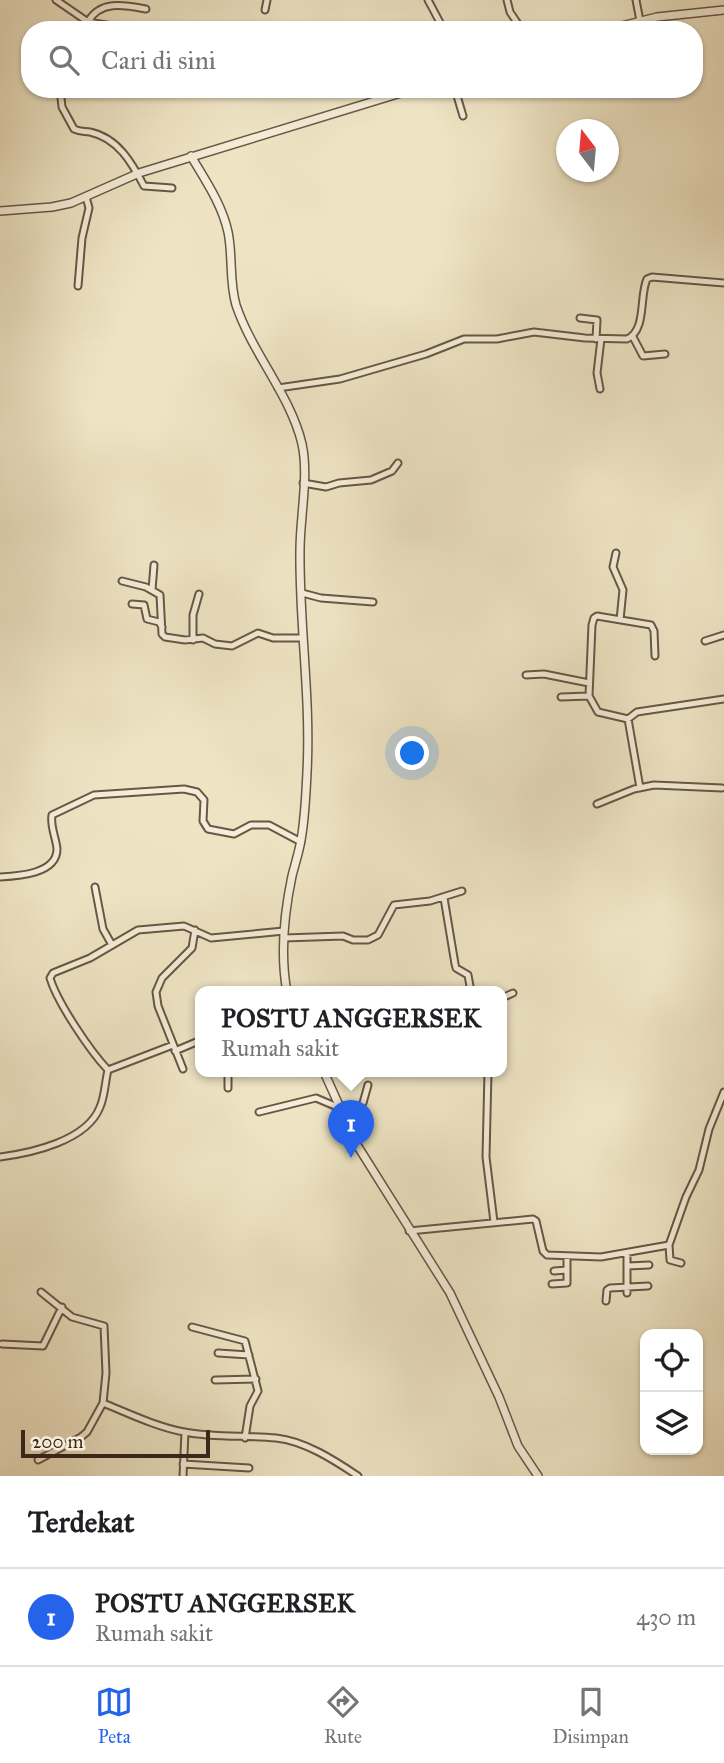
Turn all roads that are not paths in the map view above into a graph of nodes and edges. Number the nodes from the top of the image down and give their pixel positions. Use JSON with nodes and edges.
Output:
{"nodes":[{"id":1,"x":56,"y":0,"type":"edge"},
{"id":2,"x":267,"y":0,"type":"edge"},
{"id":3,"x":428,"y":0,"type":"edge"},
{"id":4,"x":507,"y":0,"type":"edge"},
{"id":5,"x":636,"y":0,"type":"edge"},
{"id":6,"x":146,"y":9,"type":"dead end"},
{"id":7,"x":265,"y":10,"type":"dead end"},
{"id":8,"x":724,"y":10,"type":"edge"},
{"id":9,"x":87,"y":21,"type":"edge"},
{"id":10,"x":89,"y":21,"type":"edge"},
{"id":11,"x":439,"y":21,"type":"edge"},
{"id":12,"x":516,"y":21,"type":"edge"},
{"id":13,"x":640,"y":21,"type":"joint"},
{"id":14,"x":61,"y":98,"type":"edge"},
{"id":15,"x":385,"y":98,"type":"edge"},
{"id":16,"x":458,"y":98,"type":"edge"},
{"id":17,"x":463,"y":116,"type":"dead end"},
{"id":18,"x":191,"y":156,"type":"junction"},
{"id":19,"x":139,"y":173,"type":"junction"},
{"id":20,"x":172,"y":188,"type":"dead end"},
{"id":21,"x":86,"y":197,"type":"junction"},
{"id":22,"x":0,"y":211,"type":"edge"},
{"id":23,"x":724,"y":283,"type":"edge"},
{"id":24,"x":78,"y":286,"type":"dead end"},
{"id":25,"x":580,"y":318,"type":"dead end"},
{"id":26,"x":633,"y":337,"type":"junction"},
{"id":27,"x":598,"y":339,"type":"junction"},
{"id":28,"x":665,"y":354,"type":"dead end"},
{"id":29,"x":278,"y":388,"type":"junction"},
{"id":30,"x":600,"y":389,"type":"dead end"},
{"id":31,"x":398,"y":463,"type":"dead end"},
{"id":32,"x":303,"y":483,"type":"junction"},
{"id":33,"x":616,"y":553,"type":"dead end"},
{"id":34,"x":154,"y":565,"type":"dead end"},
{"id":35,"x":122,"y":581,"type":"dead end"},
{"id":36,"x":152,"y":590,"type":"junction"},
{"id":37,"x":302,"y":593,"type":"junction"},
{"id":38,"x":199,"y":594,"type":"dead end"},
{"id":39,"x":373,"y":602,"type":"dead end"},
{"id":40,"x":132,"y":604,"type":"dead end"},
{"id":41,"x":620,"y":620,"type":"junction"},
{"id":42,"x":162,"y":627,"type":"junction"},
{"id":43,"x":724,"y":635,"type":"edge"},
{"id":44,"x":303,"y":638,"type":"junction"},
{"id":45,"x":193,"y":640,"type":"junction"},
{"id":46,"x":705,"y":641,"type":"dead end"},
{"id":47,"x":655,"y":656,"type":"dead end"},
{"id":48,"x":526,"y":675,"type":"dead end"},
{"id":49,"x":589,"y":683,"type":"junction"},
{"id":50,"x":589,"y":696,"type":"junction"},
{"id":51,"x":561,"y":697,"type":"dead end"},
{"id":52,"x":724,"y":699,"type":"edge"},
{"id":53,"x":628,"y":719,"type":"junction"},
{"id":54,"x":640,"y":788,"type":"junction"},
{"id":55,"x":722,"y":788,"type":"dead end"},
{"id":56,"x":597,"y":804,"type":"dead end"},
{"id":57,"x":301,"y":842,"type":"junction"},
{"id":58,"x":0,"y":877,"type":"edge"},
{"id":59,"x":95,"y":887,"type":"dead end"},
{"id":60,"x":462,"y":891,"type":"dead end"},
{"id":61,"x":444,"y":898,"type":"junction"},
{"id":62,"x":195,"y":930,"type":"junction"},
{"id":63,"x":284,"y":934,"type":"junction"},
{"id":64,"x":112,"y":945,"type":"junction"},
{"id":65,"x":286,"y":986,"type":"edge"},
{"id":66,"x":470,"y":986,"type":"edge"},
{"id":67,"x":513,"y":993,"type":"dead end"},
{"id":68,"x":507,"y":996,"type":"edge"},
{"id":69,"x":195,"y":1042,"type":"edge"},
{"id":70,"x":174,"y":1048,"type":"junction"},
{"id":71,"x":183,"y":1069,"type":"dead end"},
{"id":72,"x":108,"y":1070,"type":"junction"},
{"id":73,"x":228,"y":1077,"type":"edge"},
{"id":74,"x":326,"y":1077,"type":"edge"},
{"id":75,"x":488,"y":1077,"type":"edge"},
{"id":76,"x":368,"y":1085,"type":"dead end"},
{"id":77,"x":228,"y":1088,"type":"dead end"},
{"id":78,"x":724,"y":1092,"type":"edge"},
{"id":79,"x":340,"y":1106,"type":"junction"},
{"id":80,"x":259,"y":1112,"type":"dead end"},
{"id":81,"x":0,"y":1157,"type":"edge"},
{"id":82,"x":494,"y":1223,"type":"junction"},
{"id":83,"x":409,"y":1231,"type":"junction"},
{"id":84,"x":669,"y":1245,"type":"junction"},
{"id":85,"x":627,"y":1253,"type":"junction"},
{"id":86,"x":567,"y":1256,"type":"junction"},
{"id":87,"x":681,"y":1263,"type":"dead end"},
{"id":88,"x":649,"y":1265,"type":"dead end"},
{"id":89,"x":628,"y":1266,"type":"junction"},
{"id":90,"x":567,"y":1270,"type":"junction"},
{"id":91,"x":554,"y":1271,"type":"dead end"},
{"id":92,"x":552,"y":1284,"type":"dead end"},
{"id":93,"x":648,"y":1286,"type":"dead end"},
{"id":94,"x":627,"y":1290,"type":"junction"},
{"id":95,"x":41,"y":1292,"type":"dead end"},
{"id":96,"x":606,"y":1301,"type":"dead end"},
{"id":97,"x":62,"y":1307,"type":"junction"},
{"id":98,"x":192,"y":1327,"type":"dead end"},
{"id":99,"x":2,"y":1344,"type":"dead end"},
{"id":100,"x":218,"y":1353,"type":"dead end"},
{"id":101,"x":249,"y":1355,"type":"junction"},
{"id":102,"x":256,"y":1379,"type":"junction"},
{"id":103,"x":215,"y":1380,"type":"dead end"},
{"id":104,"x":103,"y":1404,"type":"junction"},
{"id":105,"x":185,"y":1432,"type":"junction"},
{"id":106,"x":245,"y":1438,"type":"junction"},
{"id":107,"x":38,"y":1460,"type":"dead end"},
{"id":108,"x":183,"y":1464,"type":"junction"},
{"id":109,"x":249,"y":1468,"type":"dead end"},
{"id":110,"x":183,"y":1476,"type":"edge"},
{"id":111,"x":358,"y":1476,"type":"edge"},
{"id":112,"x":538,"y":1476,"type":"edge"}],
"edges":[{"from":1,"to":9,"type":"street"},
{"from":2,"to":7,"type":"street"},
{"from":3,"to":11,"type":"street"},
{"from":4,"to":12,"type":"street"},
{"from":5,"to":13,"type":"street"},
{"from":6,"to":10,"type":"street"},
{"from":8,"to":13,"type":"street"},
{"from":14,"to":19,"type":"street"},
{"from":15,"to":18,"type":"street"},
{"from":16,"to":17,"type":"street"},
{"from":18,"to":19,"type":"street"},
{"from":18,"to":29,"type":"street"},
{"from":19,"to":20,"type":"street"},
{"from":19,"to":21,"type":"street"},
{"from":21,"to":22,"type":"street"},
{"from":21,"to":24,"type":"street"},
{"from":23,"to":26,"type":"street"},
{"from":25,"to":27,"type":"street"},
{"from":26,"to":27,"type":"street"},
{"from":26,"to":28,"type":"street"},
{"from":27,"to":29,"type":"street"},
{"from":27,"to":30,"type":"street"},
{"from":29,"to":32,"type":"street"},
{"from":31,"to":32,"type":"street"},
{"from":32,"to":37,"type":"street"},
{"from":33,"to":41,"type":"street"},
{"from":34,"to":36,"type":"street"},
{"from":35,"to":36,"type":"street"},
{"from":36,"to":42,"type":"street"},
{"from":37,"to":39,"type":"street"},
{"from":37,"to":44,"type":"street"},
{"from":38,"to":45,"type":"street"},
{"from":40,"to":42,"type":"street"},
{"from":41,"to":47,"type":"street"},
{"from":41,"to":49,"type":"street"},
{"from":42,"to":45,"type":"street"},
{"from":43,"to":46,"type":"street"},
{"from":44,"to":45,"type":"street"},
{"from":44,"to":57,"type":"street"},
{"from":48,"to":49,"type":"street"},
{"from":49,"to":50,"type":"street"},
{"from":50,"to":51,"type":"street"},
{"from":50,"to":53,"type":"street"},
{"from":52,"to":53,"type":"street"},
{"from":53,"to":54,"type":"street"},
{"from":54,"to":55,"type":"street"},
{"from":54,"to":56,"type":"street"},
{"from":57,"to":58,"type":"street"},
{"from":57,"to":63,"type":"street"},
{"from":59,"to":64,"type":"street"},
{"from":60,"to":61,"type":"street"},
{"from":61,"to":63,"type":"street"},
{"from":61,"to":66,"type":"street"},
{"from":62,"to":63,"type":"street"},
{"from":62,"to":64,"type":"street"},
{"from":62,"to":70,"type":"street"},
{"from":63,"to":65,"type":"street"},
{"from":64,"to":72,"type":"street"},
{"from":67,"to":68,"type":"street"},
{"from":69,"to":70,"type":"street"},
{"from":70,"to":71,"type":"street"},
{"from":70,"to":72,"type":"street"},
{"from":72,"to":81,"type":"street"},
{"from":73,"to":77,"type":"street"},
{"from":74,"to":79,"type":"street"},
{"from":75,"to":82,"type":"street"},
{"from":76,"to":79,"type":"street"},
{"from":78,"to":84,"type":"street"},
{"from":79,"to":80,"type":"street"},
{"from":79,"to":83,"type":"street"},
{"from":82,"to":83,"type":"street"},
{"from":82,"to":86,"type":"street"},
{"from":83,"to":112,"type":"street"},
{"from":84,"to":85,"type":"street"},
{"from":84,"to":87,"type":"street"},
{"from":85,"to":86,"type":"street"},
{"from":85,"to":89,"type":"street"},
{"from":86,"to":90,"type":"street"},
{"from":88,"to":89,"type":"street"},
{"from":89,"to":94,"type":"street"},
{"from":90,"to":91,"type":"street"},
{"from":90,"to":92,"type":"street"},
{"from":93,"to":94,"type":"street"},
{"from":94,"to":96,"type":"street"},
{"from":95,"to":97,"type":"street"},
{"from":97,"to":99,"type":"street"},
{"from":97,"to":104,"type":"street"},
{"from":98,"to":101,"type":"street"},
{"from":100,"to":101,"type":"street"},
{"from":101,"to":102,"type":"street"},
{"from":102,"to":103,"type":"street"},
{"from":102,"to":106,"type":"street"},
{"from":104,"to":105,"type":"street"},
{"from":104,"to":107,"type":"street"},
{"from":105,"to":106,"type":"street"},
{"from":105,"to":108,"type":"street"},
{"from":106,"to":111,"type":"street"},
{"from":108,"to":109,"type":"street"},
{"from":108,"to":110,"type":"street"}]}
